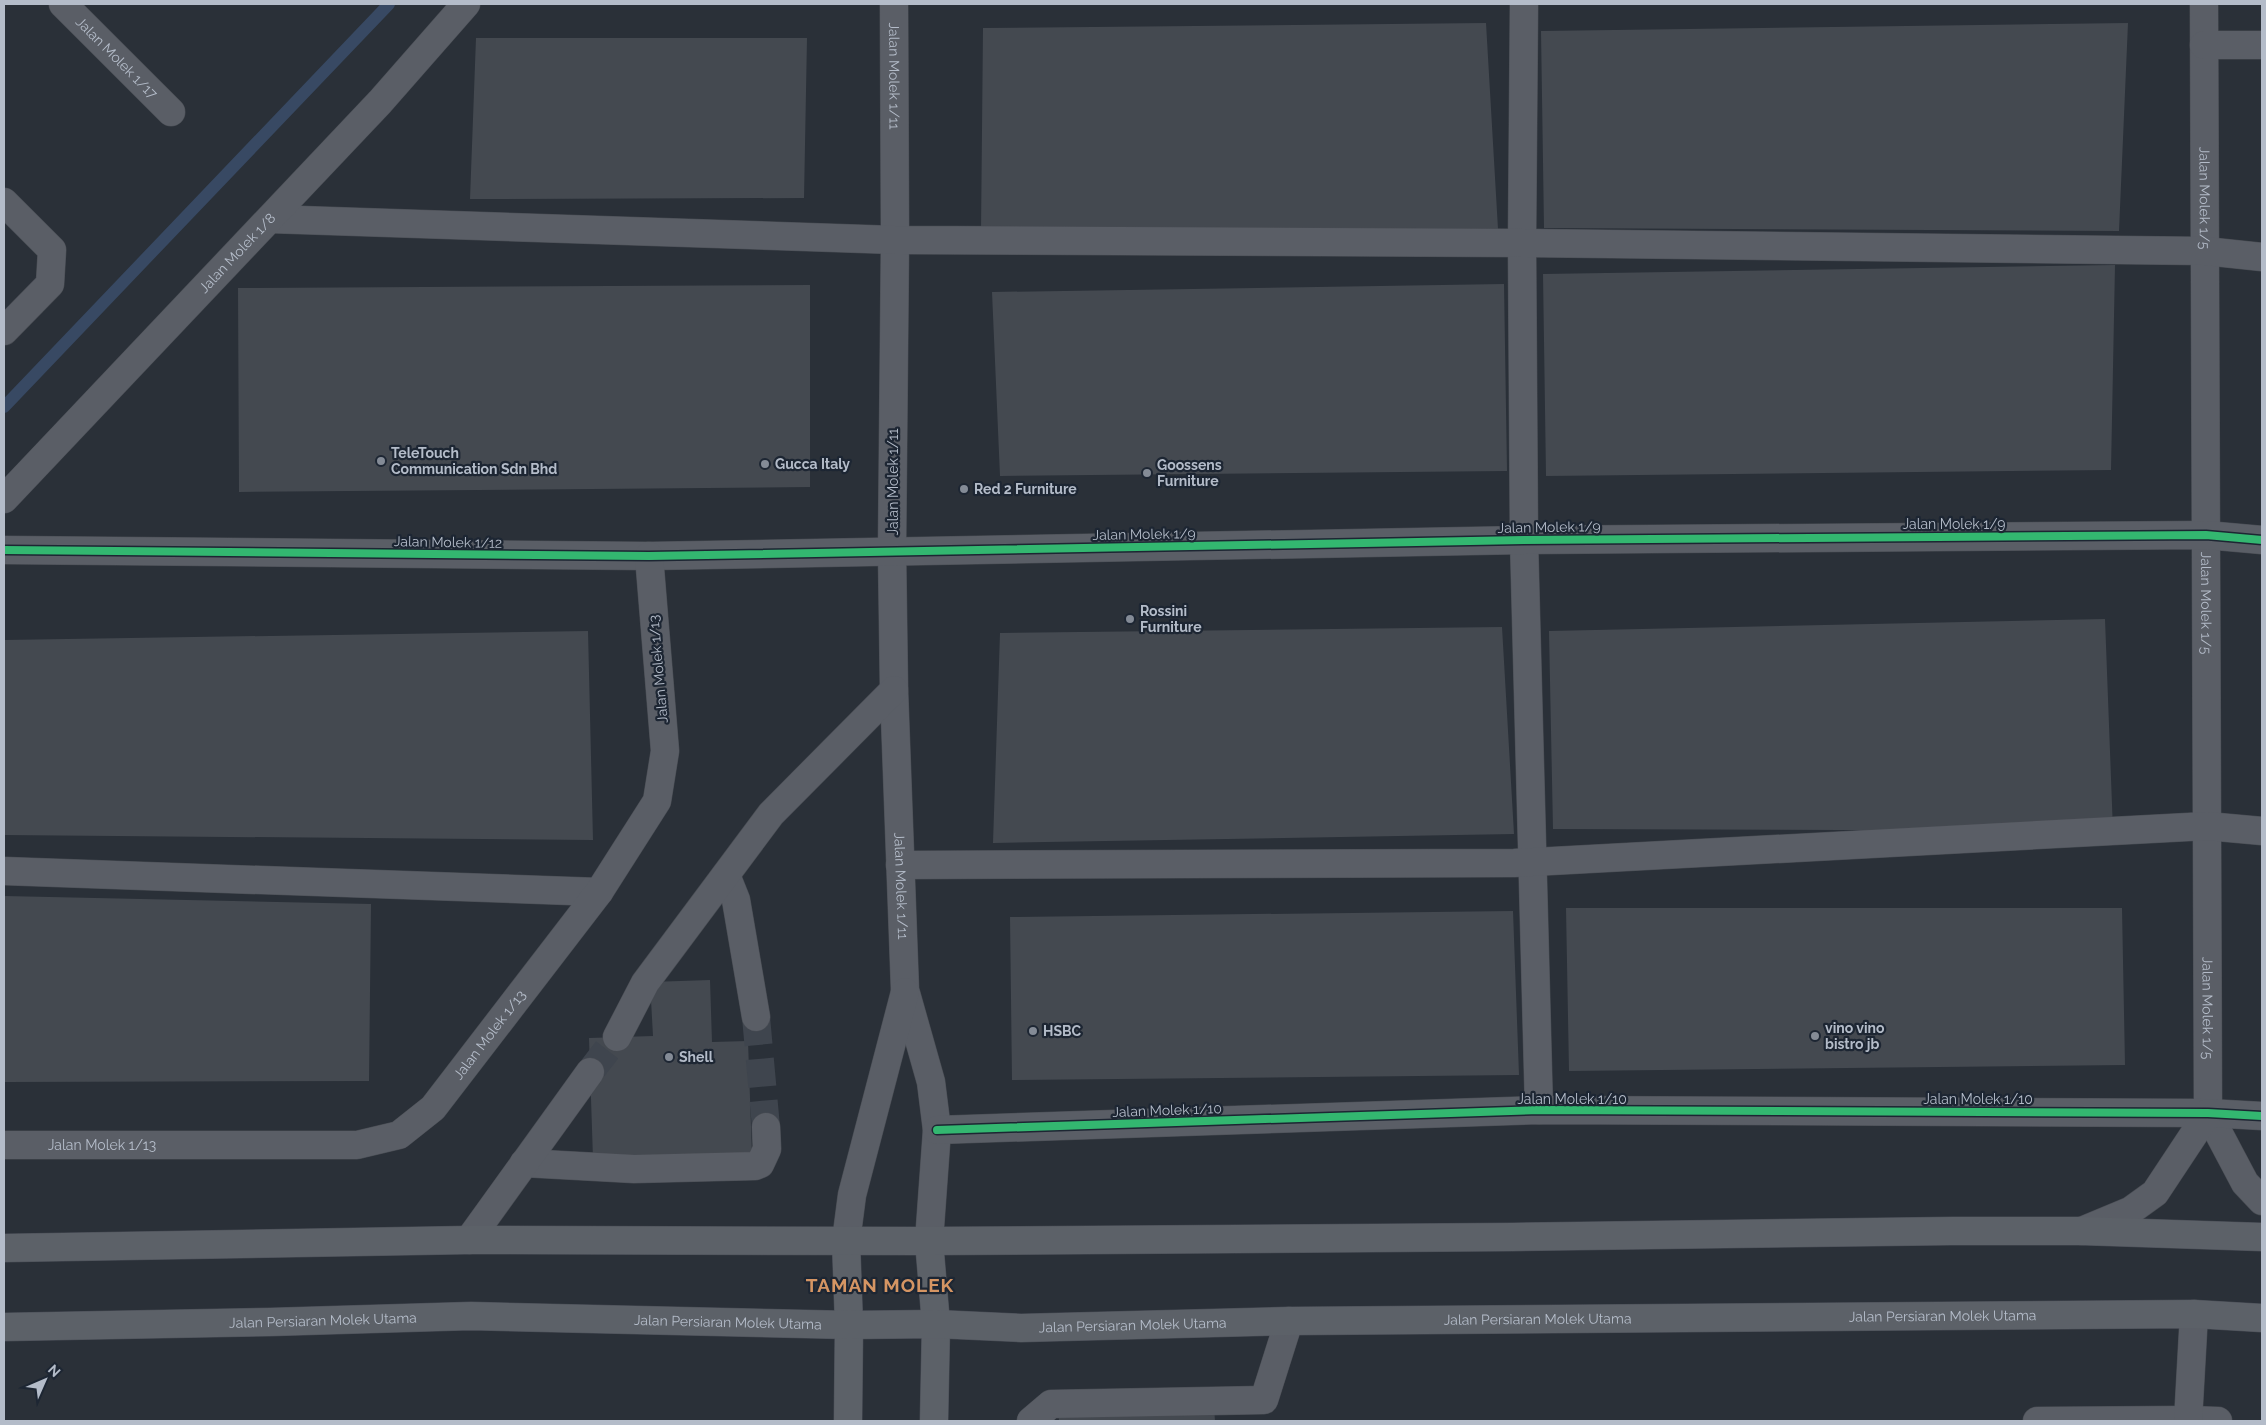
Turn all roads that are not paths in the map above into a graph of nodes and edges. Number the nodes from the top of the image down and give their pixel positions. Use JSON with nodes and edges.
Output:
{"nodes":[{"id":1,"x":63,"y":4,"type":"edge"},
{"id":2,"x":466,"y":4,"type":"edge"},
{"id":3,"x":894,"y":4,"type":"edge"},
{"id":4,"x":1524,"y":4,"type":"edge"},
{"id":5,"x":2204,"y":4,"type":"edge"},
{"id":6,"x":2262,"y":45,"type":"edge"},
{"id":7,"x":2204,"y":46,"type":"junction"},
{"id":8,"x":171,"y":112,"type":"dead end"},
{"id":9,"x":4,"y":202,"type":"edge"},
{"id":10,"x":270,"y":219,"type":"junction"},
{"id":11,"x":895,"y":240,"type":"junction"},
{"id":12,"x":1522,"y":243,"type":"junction"},
{"id":13,"x":2205,"y":251,"type":"junction"},
{"id":14,"x":2262,"y":257,"type":"edge"},
{"id":15,"x":4,"y":331,"type":"edge"},
{"id":16,"x":4,"y":499,"type":"edge"},
{"id":17,"x":2206,"y":535,"type":"junction"},
{"id":18,"x":1524,"y":540,"type":"junction"},
{"id":19,"x":2262,"y":540,"type":"edge"},
{"id":20,"x":4,"y":550,"type":"edge"},
{"id":21,"x":892,"y":551,"type":"junction"},
{"id":22,"x":649,"y":556,"type":"junction"},
{"id":23,"x":894,"y":690,"type":"junction"},
{"id":24,"x":2207,"y":826,"type":"junction"},
{"id":25,"x":2262,"y":830,"type":"edge"},
{"id":26,"x":1532,"y":862,"type":"junction"},
{"id":27,"x":900,"y":865,"type":"junction"},
{"id":28,"x":4,"y":871,"type":"edge"},
{"id":29,"x":726,"y":875,"type":"junction"},
{"id":30,"x":599,"y":892,"type":"junction"},
{"id":31,"x":905,"y":990,"type":"junction"},
{"id":32,"x":756,"y":1017,"type":"tunnel mouth"},
{"id":33,"x":617,"y":1037,"type":"tunnel mouth"},
{"id":34,"x":590,"y":1072,"type":"tunnel mouth"},
{"id":35,"x":1539,"y":1110,"type":"junction"},
{"id":36,"x":2208,"y":1112,"type":"junction"},
{"id":37,"x":2262,"y":1116,"type":"edge"},
{"id":38,"x":766,"y":1127,"type":"tunnel mouth"},
{"id":39,"x":937,"y":1130,"type":"junction"},
{"id":40,"x":4,"y":1145,"type":"edge"},
{"id":41,"x":524,"y":1163,"type":"junction"},
{"id":42,"x":2262,"y":1201,"type":"edge"},
{"id":43,"x":2082,"y":1231,"type":"junction"},
{"id":44,"x":2262,"y":1237,"type":"edge"},
{"id":45,"x":469,"y":1240,"type":"junction"},
{"id":46,"x":846,"y":1241,"type":"junction"},
{"id":47,"x":929,"y":1241,"type":"junction"},
{"id":48,"x":4,"y":1248,"type":"edge"},
{"id":49,"x":2194,"y":1314,"type":"junction"},
{"id":50,"x":2262,"y":1318,"type":"edge"},
{"id":51,"x":1289,"y":1321,"type":"junction"},
{"id":52,"x":936,"y":1324,"type":"junction"},
{"id":53,"x":849,"y":1325,"type":"junction"},
{"id":54,"x":4,"y":1327,"type":"edge"},
{"id":55,"x":1263,"y":1411,"type":"edge"},
{"id":56,"x":2188,"y":1420,"type":"edge"},
{"id":57,"x":848,"y":1421,"type":"edge"},
{"id":58,"x":934,"y":1421,"type":"edge"},
{"id":59,"x":1031,"y":1421,"type":"edge"},
{"id":60,"x":2037,"y":1421,"type":"edge"},
{"id":61,"x":2218,"y":1421,"type":"edge"}],
"edges":[{"from":1,"to":8,"type":"street","name":"Jalan Molek 1/17"},
{"from":2,"to":10,"type":"street","name":"Jalan Molek 1/8"},
{"from":3,"to":11,"type":"street","name":"Jalan Molek 1/11"},
{"from":4,"to":12,"type":"street"},
{"from":5,"to":7,"type":"street","name":"Jalan Molek 1/5"},
{"from":6,"to":7,"type":"street"},
{"from":7,"to":13,"type":"street","name":"Jalan Molek 1/5"},
{"from":9,"to":15,"type":"street"},
{"from":10,"to":11,"type":"street"},
{"from":10,"to":16,"type":"street","name":"Jalan Molek 1/8"},
{"from":11,"to":12,"type":"street"},
{"from":11,"to":21,"type":"street","name":"Jalan Molek 1/11"},
{"from":12,"to":13,"type":"street"},
{"from":12,"to":18,"type":"street"},
{"from":13,"to":14,"type":"street"},
{"from":13,"to":17,"type":"street","name":"Jalan Molek 1/5"},
{"from":17,"to":18,"type":"street","name":"Jalan Molek 1/9"},
{"from":17,"to":19,"type":"street","name":"Jalan Molek 1/9"},
{"from":17,"to":24,"type":"street","name":"Jalan Molek 1/5"},
{"from":18,"to":21,"type":"street","name":"Jalan Molek 1/9"},
{"from":18,"to":26,"type":"street"},
{"from":20,"to":22,"type":"street","name":"Jalan Molek 1/12"},
{"from":21,"to":22,"type":"street","name":"Jalan Molek 1/12"},
{"from":21,"to":23,"type":"street","name":"Jalan Molek 1/11"},
{"from":22,"to":30,"type":"street","name":"Jalan Molek 1/13"},
{"from":23,"to":27,"type":"street","name":"Jalan Molek 1/11"},
{"from":23,"to":29,"type":"street"},
{"from":24,"to":25,"type":"street"},
{"from":24,"to":26,"type":"street"},
{"from":24,"to":36,"type":"street","name":"Jalan Molek 1/5"},
{"from":26,"to":27,"type":"street"},
{"from":26,"to":35,"type":"street"},
{"from":27,"to":31,"type":"street","name":"Jalan Molek 1/11"},
{"from":28,"to":30,"type":"street"},
{"from":29,"to":32,"type":"street"},
{"from":29,"to":33,"type":"street"},
{"from":30,"to":40,"type":"street","name":"Jalan Molek 1/13"},
{"from":31,"to":39,"type":"street","name":"Jalan Molek 1/11"},
{"from":31,"to":46,"type":"street","name":"Jalan Molek 1/11"},
{"from":34,"to":41,"type":"street"},
{"from":35,"to":36,"type":"street","name":"Jalan Molek 1/10"},
{"from":35,"to":39,"type":"street","name":"Jalan Molek 1/10"},
{"from":36,"to":37,"type":"street","name":"Jalan Molek 1/10"},
{"from":36,"to":42,"type":"street","name":"Jalan Molek 1/5"},
{"from":36,"to":43,"type":"street"},
{"from":38,"to":41,"type":"street"},
{"from":39,"to":47,"type":"street","name":"Jalan Molek 1/11"},
{"from":41,"to":45,"type":"street"},
{"from":43,"to":44,"type":"main road"},
{"from":43,"to":47,"type":"main road"},
{"from":45,"to":46,"type":"main road"},
{"from":45,"to":48,"type":"main road"},
{"from":46,"to":47,"type":"main road"},
{"from":46,"to":53,"type":"main road"},
{"from":47,"to":52,"type":"main road"},
{"from":49,"to":50,"type":"main road","name":"Jalan Persiaran Molek Utama"},
{"from":49,"to":51,"type":"main road","name":"Jalan Persiaran Molek Utama"},
{"from":49,"to":56,"type":"street"},
{"from":51,"to":52,"type":"main road","name":"Jalan Persiaran Molek Utama"},
{"from":51,"to":55,"type":"street"},
{"from":52,"to":53,"type":"main road","name":"Jalan Persiaran Molek Utama"},
{"from":52,"to":58,"type":"main road"},
{"from":53,"to":54,"type":"main road","name":"Jalan Persiaran Molek Utama"},
{"from":53,"to":57,"type":"main road"},
{"from":55,"to":59,"type":"street"},
{"from":56,"to":60,"type":"street"},
{"from":56,"to":61,"type":"street"}]}
